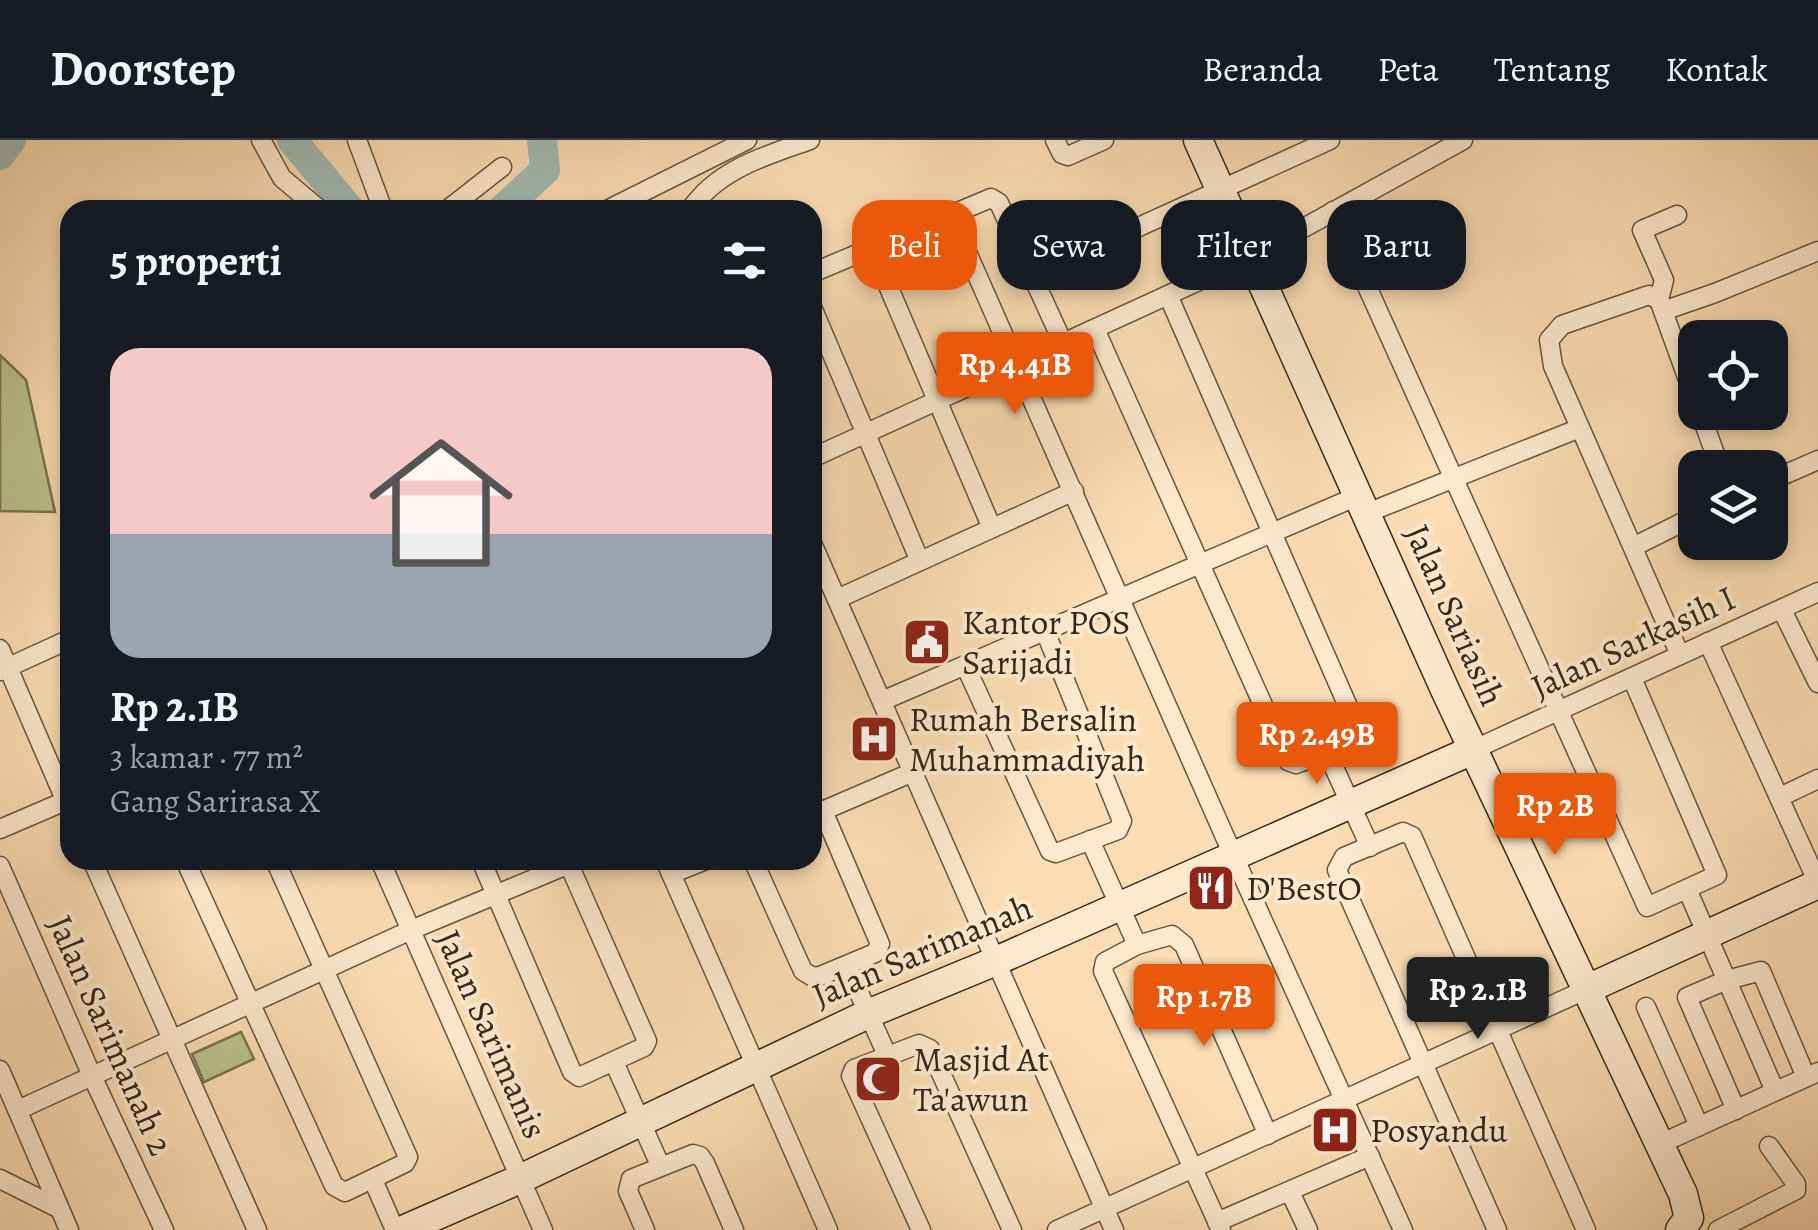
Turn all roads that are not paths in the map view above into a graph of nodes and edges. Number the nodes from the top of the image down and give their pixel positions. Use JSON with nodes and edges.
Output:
{"nodes":[{"id":1,"x":261,"y":140,"type":"edge"},
{"id":2,"x":357,"y":140,"type":"edge"},
{"id":3,"x":747,"y":140,"type":"edge"},
{"id":4,"x":810,"y":140,"type":"edge"},
{"id":5,"x":1055,"y":140,"type":"edge"},
{"id":6,"x":1104,"y":140,"type":"edge"},
{"id":7,"x":1198,"y":140,"type":"edge"},
{"id":8,"x":1330,"y":140,"type":"edge"},
{"id":9,"x":1464,"y":140,"type":"edge"},
{"id":10,"x":502,"y":167,"type":"dead end"},
{"id":11,"x":1219,"y":188,"type":"junction"},
{"id":12,"x":308,"y":200,"type":"edge"},
{"id":13,"x":378,"y":200,"type":"edge"},
{"id":14,"x":459,"y":200,"type":"edge"},
{"id":15,"x":627,"y":200,"type":"edge"},
{"id":16,"x":700,"y":200,"type":"edge"},
{"id":17,"x":1225,"y":200,"type":"edge"},
{"id":18,"x":1352,"y":200,"type":"edge"},
{"id":19,"x":1677,"y":214,"type":"dead end"},
{"id":20,"x":1141,"y":224,"type":"edge"},
{"id":21,"x":1817,"y":254,"type":"edge"},
{"id":22,"x":852,"y":255,"type":"edge"},
{"id":23,"x":822,"y":268,"type":"edge"},
{"id":24,"x":977,"y":274,"type":"edge"},
{"id":25,"x":890,"y":290,"type":"edge"},
{"id":26,"x":1039,"y":290,"type":"edge"},
{"id":27,"x":1181,"y":290,"type":"edge"},
{"id":28,"x":1266,"y":290,"type":"edge"},
{"id":29,"x":1368,"y":290,"type":"edge"},
{"id":30,"x":1168,"y":296,"type":"junction"},
{"id":31,"x":1661,"y":306,"type":"junction"},
{"id":32,"x":1095,"y":329,"type":"junction"},
{"id":33,"x":822,"y":331,"type":"edge"},
{"id":34,"x":1063,"y":343,"type":"junction"},
{"id":35,"x":1678,"y":352,"type":"edge"},
{"id":36,"x":1017,"y":364,"type":"junction"},
{"id":37,"x":936,"y":400,"type":"junction"},
{"id":38,"x":1580,"y":428,"type":"junction"},
{"id":39,"x":864,"y":434,"type":"junction"},
{"id":40,"x":822,"y":453,"type":"edge"},
{"id":41,"x":1818,"y":460,"type":"edge"},
{"id":42,"x":1788,"y":473,"type":"edge"},
{"id":43,"x":1455,"y":478,"type":"junction"},
{"id":44,"x":1074,"y":491,"type":"junction"},
{"id":45,"x":1364,"y":504,"type":"junction"},
{"id":46,"x":1678,"y":524,"type":"edge"},
{"id":47,"x":991,"y":526,"type":"junction"},
{"id":48,"x":1274,"y":530,"type":"junction"},
{"id":49,"x":1633,"y":547,"type":"junction"},
{"id":50,"x":919,"y":559,"type":"junction"},
{"id":51,"x":822,"y":565,"type":"edge"},
{"id":52,"x":1198,"y":565,"type":"junction"},
{"id":53,"x":1818,"y":592,"type":"edge"},
{"id":54,"x":1122,"y":598,"type":"junction"},
{"id":55,"x":837,"y":599,"type":"junction"},
{"id":56,"x":1782,"y":610,"type":"junction"},
{"id":57,"x":1045,"y":631,"type":"junction"},
{"id":58,"x":1708,"y":642,"type":"junction"},
{"id":59,"x":60,"y":644,"type":"edge"},
{"id":60,"x":0,"y":649,"type":"edge"},
{"id":61,"x":1680,"y":655,"type":"junction"},
{"id":62,"x":964,"y":665,"type":"junction"},
{"id":63,"x":4,"y":669,"type":"edge"},
{"id":64,"x":1632,"y":678,"type":"junction"},
{"id":65,"x":1818,"y":683,"type":"edge"},
{"id":66,"x":882,"y":700,"type":"junction"},
{"id":67,"x":1559,"y":712,"type":"junction"},
{"id":68,"x":1475,"y":749,"type":"junction"},
{"id":69,"x":1327,"y":752,"type":"junction"},
{"id":70,"x":913,"y":772,"type":"junction"},
{"id":71,"x":1818,"y":778,"type":"edge"},
{"id":72,"x":60,"y":787,"type":"edge"},
{"id":73,"x":1780,"y":798,"type":"junction"},
{"id":74,"x":1349,"y":804,"type":"junction"},
{"id":75,"x":60,"y":807,"type":"edge"},
{"id":76,"x":822,"y":811,"type":"edge"},
{"id":77,"x":822,"y":821,"type":"edge"},
{"id":78,"x":0,"y":830,"type":"edge"},
{"id":79,"x":1090,"y":840,"type":"junction"},
{"id":80,"x":1370,"y":847,"type":"junction"},
{"id":81,"x":1235,"y":855,"type":"junction"},
{"id":82,"x":0,"y":866,"type":"edge"},
{"id":83,"x":96,"y":870,"type":"edge"},
{"id":84,"x":189,"y":870,"type":"edge"},
{"id":85,"x":280,"y":870,"type":"edge"},
{"id":86,"x":384,"y":870,"type":"edge"},
{"id":87,"x":485,"y":870,"type":"edge"},
{"id":88,"x":551,"y":870,"type":"edge"},
{"id":89,"x":575,"y":870,"type":"edge"},
{"id":90,"x":669,"y":870,"type":"edge"},
{"id":91,"x":757,"y":870,"type":"edge"},
{"id":92,"x":1818,"y":884,"type":"edge"},
{"id":93,"x":1687,"y":889,"type":"junction"},
{"id":94,"x":496,"y":894,"type":"junction"},
{"id":95,"x":1119,"y":906,"type":"junction"},
{"id":96,"x":410,"y":930,"type":"junction"},
{"id":97,"x":1706,"y":933,"type":"junction"},
{"id":98,"x":1137,"y":945,"type":"junction"},
{"id":99,"x":996,"y":961,"type":"junction"},
{"id":100,"x":848,"y":966,"type":"junction"},
{"id":101,"x":325,"y":970,"type":"junction"},
{"id":102,"x":1727,"y":980,"type":"junction"},
{"id":103,"x":1584,"y":990,"type":"junction"},
{"id":104,"x":249,"y":1004,"type":"junction"},
{"id":105,"x":1646,"y":1007,"type":"dead end"},
{"id":106,"x":870,"y":1013,"type":"junction"},
{"id":107,"x":1499,"y":1031,"type":"junction"},
{"id":108,"x":172,"y":1040,"type":"junction"},
{"id":109,"x":887,"y":1055,"type":"junction"},
{"id":110,"x":614,"y":1062,"type":"junction"},
{"id":111,"x":1424,"y":1065,"type":"junction"},
{"id":112,"x":754,"y":1066,"type":"junction"},
{"id":113,"x":0,"y":1070,"type":"edge"},
{"id":114,"x":1812,"y":1074,"type":"edge"},
{"id":115,"x":92,"y":1076,"type":"junction"},
{"id":116,"x":1775,"y":1091,"type":"junction"},
{"id":117,"x":1345,"y":1100,"type":"junction"},
{"id":118,"x":18,"y":1110,"type":"junction"},
{"id":119,"x":1736,"y":1110,"type":"junction"},
{"id":120,"x":639,"y":1120,"type":"junction"},
{"id":121,"x":1698,"y":1126,"type":"junction"},
{"id":122,"x":1268,"y":1135,"type":"junction"},
{"id":123,"x":1660,"y":1144,"type":"junction"},
{"id":124,"x":1769,"y":1146,"type":"dead end"},
{"id":125,"x":1370,"y":1156,"type":"junction"},
{"id":126,"x":660,"y":1165,"type":"junction"},
{"id":127,"x":1195,"y":1170,"type":"junction"},
{"id":128,"x":0,"y":1179,"type":"edge"},
{"id":129,"x":520,"y":1179,"type":"junction"},
{"id":130,"x":373,"y":1180,"type":"junction"},
{"id":131,"x":1290,"y":1192,"type":"junction"},
{"id":132,"x":58,"y":1208,"type":"junction"},
{"id":133,"x":1104,"y":1208,"type":"junction"},
{"id":134,"x":1219,"y":1226,"type":"edge"},
{"id":135,"x":1684,"y":1229,"type":"edge"},
{"id":136,"x":69,"y":1230,"type":"edge"},
{"id":137,"x":164,"y":1230,"type":"edge"},
{"id":138,"x":257,"y":1230,"type":"edge"},
{"id":139,"x":395,"y":1230,"type":"edge"},
{"id":140,"x":403,"y":1230,"type":"edge"},
{"id":141,"x":543,"y":1230,"type":"edge"},
{"id":142,"x":645,"y":1230,"type":"edge"},
{"id":143,"x":734,"y":1230,"type":"edge"},
{"id":144,"x":828,"y":1230,"type":"edge"},
{"id":145,"x":921,"y":1230,"type":"edge"},
{"id":146,"x":1012,"y":1230,"type":"edge"},
{"id":147,"x":1057,"y":1230,"type":"edge"},
{"id":148,"x":1114,"y":1230,"type":"edge"},
{"id":149,"x":1308,"y":1230,"type":"edge"},
{"id":150,"x":1403,"y":1230,"type":"edge"},
{"id":151,"x":1497,"y":1230,"type":"edge"},
{"id":152,"x":1586,"y":1230,"type":"edge"},
{"id":153,"x":1718,"y":1230,"type":"edge"}],
"edges":[{"from":1,"to":12,"type":"street"},
{"from":2,"to":13,"type":"street"},
{"from":3,"to":15,"type":"street"},
{"from":4,"to":16,"type":"street"},
{"from":5,"to":6,"type":"street"},
{"from":7,"to":11,"type":"street","name":"Jalan Sariasih"},
{"from":8,"to":11,"type":"street"},
{"from":9,"to":18,"type":"street"},
{"from":10,"to":14,"type":"street"},
{"from":11,"to":17,"type":"street","name":"Jalan Sariasih"},
{"from":11,"to":20,"type":"street"},
{"from":19,"to":31,"type":"street"},
{"from":21,"to":31,"type":"street"},
{"from":22,"to":23,"type":"street"},
{"from":24,"to":36,"type":"street"},
{"from":25,"to":37,"type":"street"},
{"from":26,"to":34,"type":"street"},
{"from":27,"to":30,"type":"street"},
{"from":28,"to":45,"type":"street","name":"Jalan Sariasih"},
{"from":29,"to":43,"type":"street"},
{"from":30,"to":32,"type":"street"},
{"from":30,"to":48,"type":"street"},
{"from":31,"to":35,"type":"street"},
{"from":31,"to":38,"type":"street"},
{"from":32,"to":34,"type":"street"},
{"from":32,"to":52,"type":"street"},
{"from":33,"to":39,"type":"street"},
{"from":34,"to":36,"type":"street"},
{"from":36,"to":37,"type":"street"},
{"from":36,"to":44,"type":"street"},
{"from":37,"to":39,"type":"street"},
{"from":37,"to":47,"type":"street"},
{"from":38,"to":43,"type":"street"},
{"from":38,"to":49,"type":"street"},
{"from":39,"to":40,"type":"street"},
{"from":39,"to":50,"type":"street"},
{"from":41,"to":42,"type":"street"},
{"from":43,"to":45,"type":"street"},
{"from":43,"to":67,"type":"street"},
{"from":44,"to":47,"type":"street"},
{"from":44,"to":54,"type":"street"},
{"from":45,"to":48,"type":"street"},
{"from":45,"to":68,"type":"street","name":"Jalan Sariasih"},
{"from":46,"to":49,"type":"street"},
{"from":47,"to":50,"type":"street"},
{"from":48,"to":52,"type":"street"},
{"from":48,"to":69,"type":"street"},
{"from":49,"to":61,"type":"street"},
{"from":50,"to":55,"type":"street"},
{"from":51,"to":55,"type":"street"},
{"from":52,"to":54,"type":"street"},
{"from":52,"to":69,"type":"street"},
{"from":53,"to":56,"type":"street","name":"Jalan Sarkasih I"},
{"from":54,"to":57,"type":"street"},
{"from":54,"to":81,"type":"street"},
{"from":55,"to":66,"type":"street"},
{"from":56,"to":58,"type":"street","name":"Jalan Sarkasih I"},
{"from":56,"to":65,"type":"street"},
{"from":57,"to":62,"type":"street"},
{"from":57,"to":79,"type":"street"},
{"from":58,"to":61,"type":"street","name":"Jalan Sarkasih I"},
{"from":58,"to":73,"type":"street"},
{"from":59,"to":63,"type":"street"},
{"from":60,"to":63,"type":"street"},
{"from":61,"to":64,"type":"street","name":"Jalan Sarkasih I"},
{"from":62,"to":66,"type":"street"},
{"from":62,"to":79,"type":"street"},
{"from":63,"to":72,"type":"street"},
{"from":64,"to":67,"type":"street","name":"Jalan Sarkasih I"},
{"from":64,"to":93,"type":"street"},
{"from":66,"to":70,"type":"street"},
{"from":67,"to":68,"type":"street","name":"Jalan Sarkasih I"},
{"from":67,"to":93,"type":"street"},
{"from":68,"to":74,"type":"street","name":"Jalan Sarimanah"},
{"from":68,"to":103,"type":"street","name":"Jalan Sariasih"},
{"from":69,"to":74,"type":"street"},
{"from":70,"to":76,"type":"street"},
{"from":70,"to":99,"type":"street"},
{"from":71,"to":73,"type":"street"},
{"from":73,"to":92,"type":"street"},
{"from":74,"to":80,"type":"street"},
{"from":74,"to":81,"type":"street","name":"Jalan Sarimanah"},
{"from":75,"to":78,"type":"street"},
{"from":77,"to":100,"type":"street"},
{"from":79,"to":95,"type":"street"},
{"from":80,"to":107,"type":"street"},
{"from":80,"to":111,"type":"street"},
{"from":81,"to":95,"type":"street","name":"Jalan Sarimanah"},
{"from":81,"to":117,"type":"street"},
{"from":82,"to":115,"type":"street","name":"Jalan Sarimanah 2"},
{"from":83,"to":108,"type":"street"},
{"from":84,"to":104,"type":"street"},
{"from":85,"to":101,"type":"street"},
{"from":86,"to":96,"type":"street","name":"Jalan Sarimanis"},
{"from":87,"to":94,"type":"street"},
{"from":88,"to":94,"type":"street"},
{"from":89,"to":110,"type":"street"},
{"from":90,"to":112,"type":"street"},
{"from":91,"to":100,"type":"street"},
{"from":92,"to":97,"type":"street"},
{"from":93,"to":97,"type":"street"},
{"from":94,"to":96,"type":"street"},
{"from":94,"to":110,"type":"street"},
{"from":95,"to":98,"type":"street"},
{"from":95,"to":99,"type":"street","name":"Jalan Sarimanah"},
{"from":96,"to":101,"type":"street"},
{"from":96,"to":129,"type":"street","name":"Jalan Sarimanis"},
{"from":97,"to":102,"type":"street"},
{"from":97,"to":103,"type":"street"},
{"from":98,"to":122,"type":"street"},
{"from":98,"to":127,"type":"street"},
{"from":99,"to":106,"type":"street","name":"Jalan Sarimanah"},
{"from":99,"to":133,"type":"street"},
{"from":100,"to":106,"type":"street"},
{"from":101,"to":104,"type":"street"},
{"from":101,"to":130,"type":"street"},
{"from":102,"to":114,"type":"street"},
{"from":102,"to":116,"type":"street"},
{"from":102,"to":119,"type":"street"},
{"from":103,"to":107,"type":"street"},
{"from":103,"to":123,"type":"street","name":"Jalan Sariasih"},
{"from":104,"to":108,"type":"street"},
{"from":104,"to":130,"type":"street"},
{"from":105,"to":121,"type":"street"},
{"from":106,"to":109,"type":"street"},
{"from":106,"to":112,"type":"street","name":"Jalan Sarimanah"},
{"from":107,"to":111,"type":"street"},
{"from":107,"to":152,"type":"street"},
{"from":108,"to":115,"type":"street"},
{"from":108,"to":138,"type":"street"},
{"from":109,"to":145,"type":"street"},
{"from":109,"to":146,"type":"street"},
{"from":110,"to":120,"type":"street"},
{"from":111,"to":117,"type":"street"},
{"from":111,"to":151,"type":"street"},
{"from":112,"to":120,"type":"street","name":"Jalan Sarimanah"},
{"from":112,"to":144,"type":"street"},
{"from":113,"to":118,"type":"street"},
{"from":114,"to":116,"type":"street"},
{"from":115,"to":118,"type":"street"},
{"from":115,"to":137,"type":"street","name":"Jalan Sarimanah 2"},
{"from":116,"to":119,"type":"street"},
{"from":117,"to":122,"type":"street"},
{"from":117,"to":125,"type":"street"},
{"from":118,"to":132,"type":"street"},
{"from":119,"to":121,"type":"street"},
{"from":120,"to":126,"type":"street"},
{"from":120,"to":129,"type":"street","name":"Jalan Sarimanah"},
{"from":121,"to":123,"type":"street"},
{"from":122,"to":127,"type":"street"},
{"from":123,"to":135,"type":"street","name":"Jalan Sariasih"},
{"from":124,"to":153,"type":"street"},
{"from":125,"to":131,"type":"street"},
{"from":125,"to":150,"type":"street"},
{"from":126,"to":142,"type":"street"},
{"from":126,"to":143,"type":"street"},
{"from":127,"to":133,"type":"street"},
{"from":127,"to":134,"type":"street"},
{"from":128,"to":132,"type":"street"},
{"from":129,"to":140,"type":"street","name":"Jalan Sarimanah"},
{"from":129,"to":141,"type":"street","name":"Jalan Sarimanis"},
{"from":130,"to":139,"type":"street"},
{"from":131,"to":134,"type":"street"},
{"from":131,"to":149,"type":"street"},
{"from":132,"to":136,"type":"street"},
{"from":133,"to":147,"type":"street"},
{"from":133,"to":148,"type":"street"}]}
